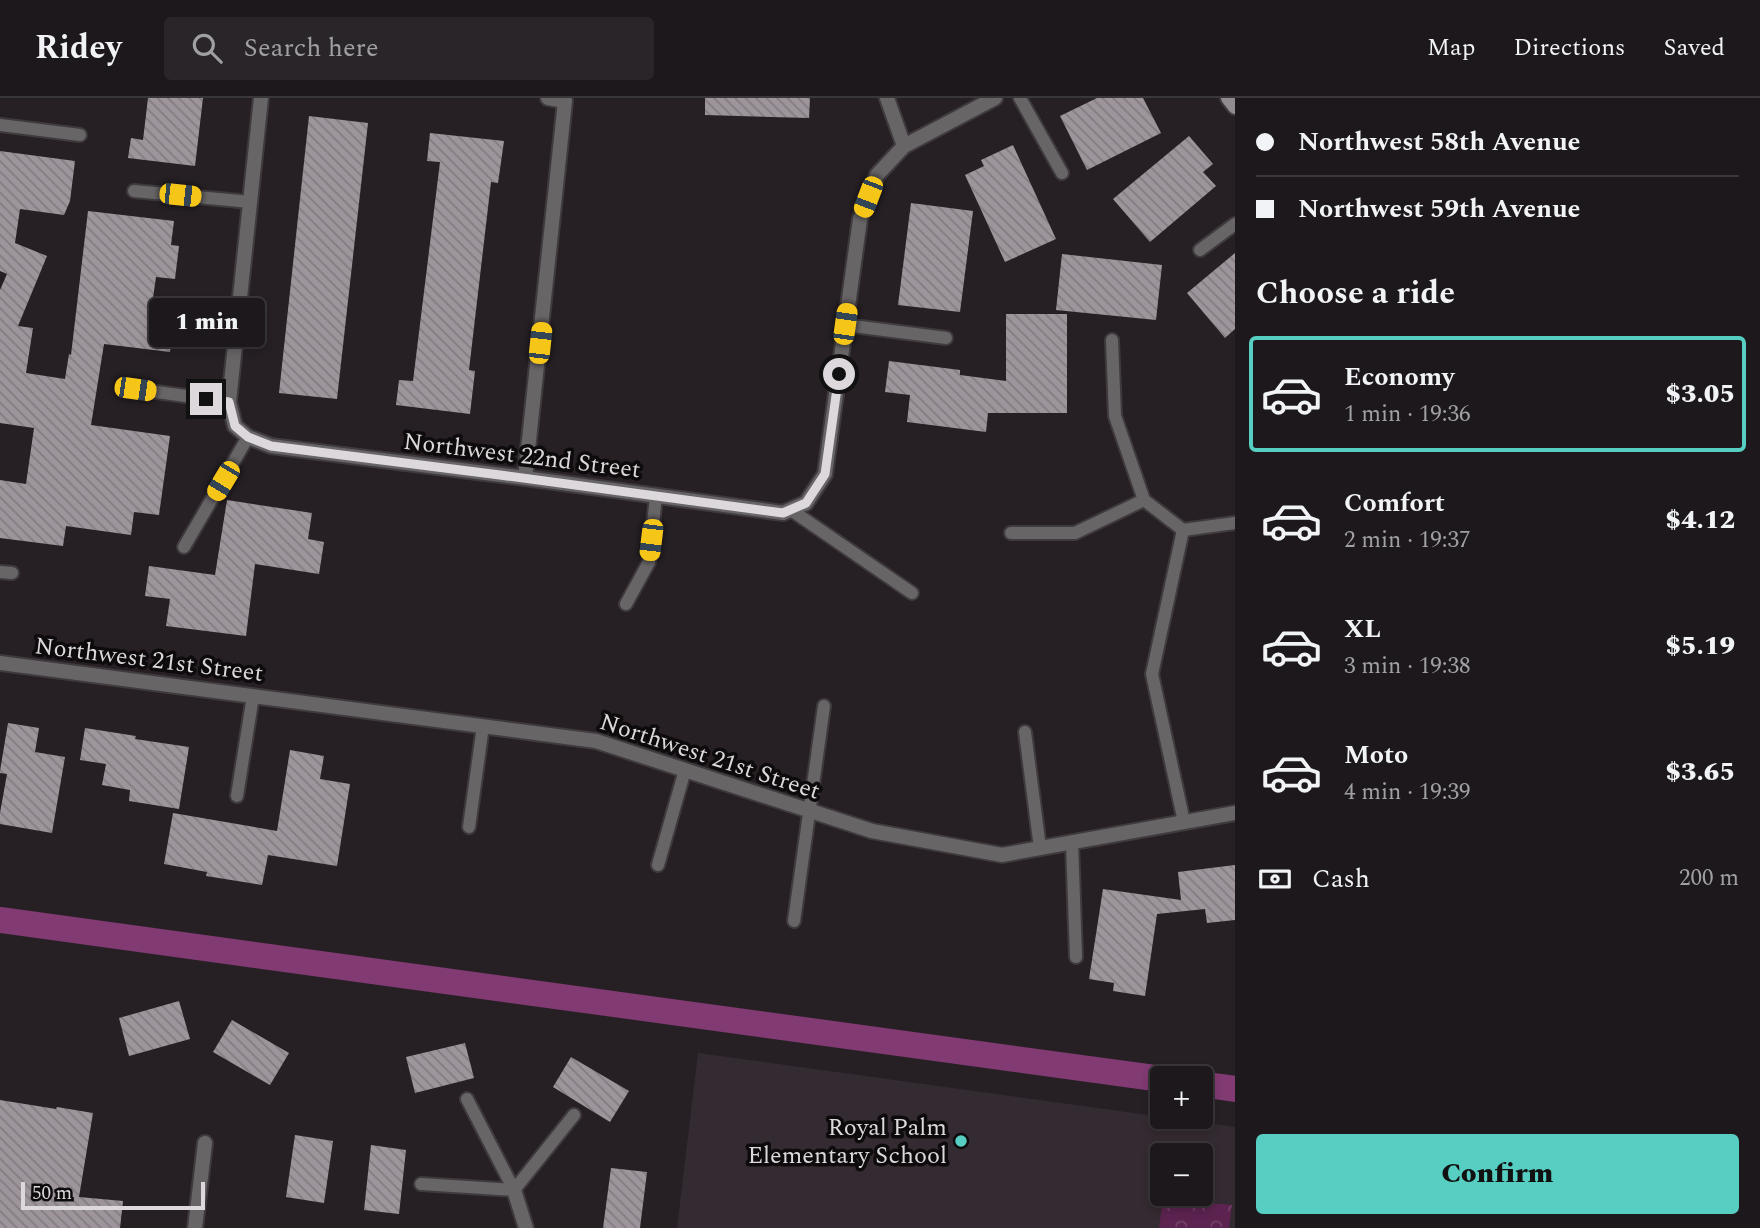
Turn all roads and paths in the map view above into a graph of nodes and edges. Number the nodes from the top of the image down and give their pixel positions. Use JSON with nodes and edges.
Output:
{"nodes":[{"id":1,"x":261,"y":98,"type":"edge"},
{"id":2,"x":548,"y":98,"type":"edge"},
{"id":3,"x":887,"y":98,"type":"edge"},
{"id":4,"x":995,"y":98,"type":"edge"},
{"id":5,"x":1020,"y":98,"type":"edge"},
{"id":6,"x":1228,"y":98,"type":"edge"},
{"id":7,"x":1235,"y":107,"type":"edge"},
{"id":8,"x":0,"y":125,"type":"edge"},
{"id":9,"x":80,"y":135,"type":"dead end"},
{"id":10,"x":904,"y":146,"type":"junction"},
{"id":11,"x":1062,"y":173,"type":"dead end"},
{"id":12,"x":134,"y":191,"type":"dead end"},
{"id":13,"x":250,"y":202,"type":"junction"},
{"id":14,"x":1235,"y":225,"type":"edge"},
{"id":15,"x":1200,"y":250,"type":"dead end"},
{"id":16,"x":845,"y":324,"type":"junction"},
{"id":17,"x":946,"y":338,"type":"dead end"},
{"id":18,"x":1112,"y":340,"type":"dead end"},
{"id":19,"x":135,"y":389,"type":"dead end"},
{"id":20,"x":229,"y":402,"type":"junction"},
{"id":21,"x":248,"y":437,"type":"junction"},
{"id":22,"x":526,"y":478,"type":"junction"},
{"id":23,"x":656,"y":496,"type":"junction"},
{"id":24,"x":1144,"y":499,"type":"junction"},
{"id":25,"x":791,"y":510,"type":"junction"},
{"id":26,"x":1235,"y":523,"type":"edge"},
{"id":27,"x":1183,"y":530,"type":"junction"},
{"id":28,"x":1011,"y":533,"type":"dead end"},
{"id":29,"x":184,"y":547,"type":"dead end"},
{"id":30,"x":912,"y":593,"type":"dead end"},
{"id":31,"x":626,"y":604,"type":"dead end"},
{"id":32,"x":0,"y":663,"type":"edge"},
{"id":33,"x":253,"y":696,"type":"junction"},
{"id":34,"x":824,"y":706,"type":"dead end"},
{"id":35,"x":483,"y":726,"type":"junction"},
{"id":36,"x":1024,"y":732,"type":"dead end"},
{"id":37,"x":685,"y":770,"type":"junction"},
{"id":38,"x":237,"y":796,"type":"dead end"},
{"id":39,"x":810,"y":811,"type":"junction"},
{"id":40,"x":1235,"y":813,"type":"edge"},
{"id":41,"x":1184,"y":822,"type":"junction"},
{"id":42,"x":469,"y":827,"type":"dead end"},
{"id":43,"x":1072,"y":842,"type":"junction"},
{"id":44,"x":1040,"y":848,"type":"junction"},
{"id":45,"x":658,"y":865,"type":"dead end"},
{"id":46,"x":794,"y":921,"type":"dead end"},
{"id":47,"x":1076,"y":957,"type":"dead end"},
{"id":48,"x":467,"y":1099,"type":"dead end"},
{"id":49,"x":574,"y":1115,"type":"dead end"},
{"id":50,"x":205,"y":1143,"type":"dead end"},
{"id":51,"x":421,"y":1184,"type":"dead end"},
{"id":52,"x":514,"y":1190,"type":"junction"},
{"id":53,"x":195,"y":1228,"type":"edge"},
{"id":54,"x":526,"y":1228,"type":"edge"}],
"edges":[{"from":1,"to":13,"type":"street"},
{"from":2,"to":22,"type":"street"},
{"from":3,"to":10,"type":"street"},
{"from":4,"to":10,"type":"street"},
{"from":5,"to":11,"type":"lane"},
{"from":6,"to":7,"type":"street"},
{"from":8,"to":9,"type":"lane"},
{"from":10,"to":16,"type":"street"},
{"from":12,"to":13,"type":"lane"},
{"from":13,"to":20,"type":"street"},
{"from":14,"to":15,"type":"lane"},
{"from":16,"to":17,"type":"lane"},
{"from":16,"to":25,"type":"street","name":"Northwest 22nd Street"},
{"from":18,"to":24,"type":"lane"},
{"from":19,"to":20,"type":"lane"},
{"from":20,"to":21,"type":"street","name":"Northwest 22nd Street"},
{"from":21,"to":22,"type":"street","name":"Northwest 22nd Street"},
{"from":21,"to":29,"type":"lane"},
{"from":22,"to":23,"type":"street","name":"Northwest 22nd Street"},
{"from":23,"to":25,"type":"street","name":"Northwest 22nd Street"},
{"from":23,"to":31,"type":"lane"},
{"from":24,"to":27,"type":"lane"},
{"from":24,"to":28,"type":"lane"},
{"from":25,"to":30,"type":"lane"},
{"from":26,"to":27,"type":"lane"},
{"from":27,"to":41,"type":"lane"},
{"from":32,"to":33,"type":"street","name":"Northwest 21st Street"},
{"from":33,"to":35,"type":"street","name":"Northwest 21st Street"},
{"from":33,"to":38,"type":"lane"},
{"from":34,"to":39,"type":"lane"},
{"from":35,"to":37,"type":"street","name":"Northwest 21st Street"},
{"from":35,"to":42,"type":"lane"},
{"from":36,"to":44,"type":"lane"},
{"from":37,"to":39,"type":"street","name":"Northwest 21st Street"},
{"from":37,"to":45,"type":"lane"},
{"from":39,"to":44,"type":"street","name":"Northwest 21st Street"},
{"from":39,"to":46,"type":"lane"},
{"from":40,"to":41,"type":"street","name":"Northwest 21st Street"},
{"from":41,"to":43,"type":"street","name":"Northwest 21st Street"},
{"from":43,"to":44,"type":"street","name":"Northwest 21st Street"},
{"from":43,"to":47,"type":"lane"},
{"from":48,"to":52,"type":"lane"},
{"from":49,"to":52,"type":"lane"},
{"from":50,"to":53,"type":"street"},
{"from":51,"to":52,"type":"lane"},
{"from":52,"to":54,"type":"street"}]}
